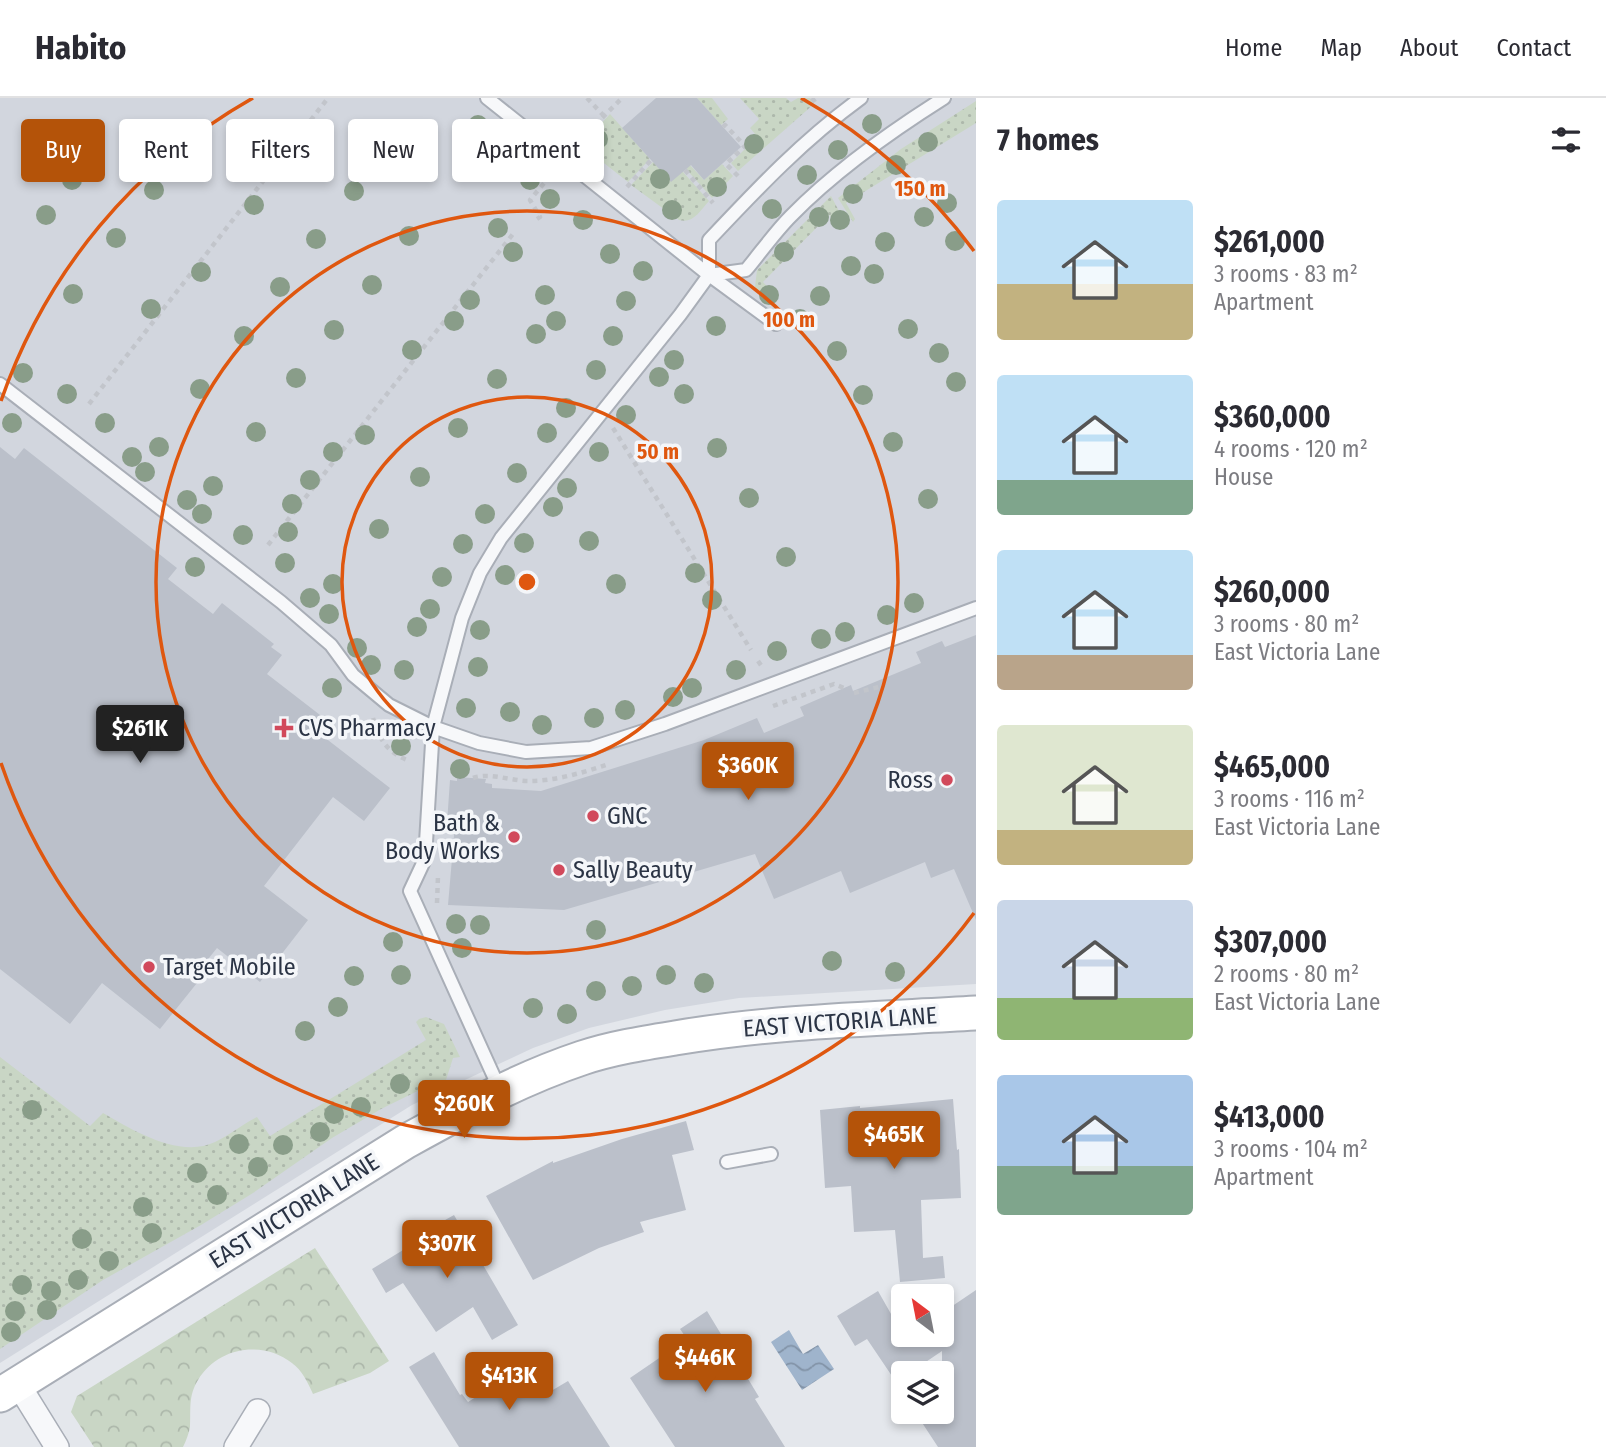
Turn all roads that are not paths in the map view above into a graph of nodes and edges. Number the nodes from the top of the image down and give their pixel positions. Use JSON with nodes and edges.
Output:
{"nodes":[{"id":1,"x":487,"y":98,"type":"edge"},
{"id":2,"x":861,"y":98,"type":"edge"},
{"id":3,"x":944,"y":98,"type":"edge"},
{"id":4,"x":709,"y":275,"type":"junction"},
{"id":5,"x":776,"y":324,"type":"dead end"},
{"id":6,"x":0,"y":384,"type":"edge"},
{"id":7,"x":976,"y":608,"type":"edge"},
{"id":8,"x":433,"y":727,"type":"junction"},
{"id":9,"x":976,"y":1013,"type":"edge"},
{"id":10,"x":500,"y":1090,"type":"junction"},
{"id":11,"x":771,"y":1154,"type":"dead end"},
{"id":12,"x":727,"y":1162,"type":"dead end"},
{"id":13,"x":9,"y":1389,"type":"edge"},
{"id":14,"x":258,"y":1411,"type":"dead end"},
{"id":15,"x":57,"y":1447,"type":"edge"},
{"id":16,"x":236,"y":1447,"type":"edge"}],
"edges":[{"from":1,"to":4,"type":"lane"},
{"from":2,"to":4,"type":"lane"},
{"from":3,"to":4,"type":"lane"},
{"from":4,"to":5,"type":"lane"},
{"from":4,"to":8,"type":"lane"},
{"from":6,"to":8,"type":"lane"},
{"from":7,"to":8,"type":"lane"},
{"from":8,"to":10,"type":"lane"},
{"from":9,"to":10,"type":"street","name":"EAST VICTORIA LANE"},
{"from":10,"to":13,"type":"street","name":"EAST VICTORIA LANE"},
{"from":11,"to":12,"type":"lane"},
{"from":13,"to":15,"type":"street"},
{"from":14,"to":16,"type":"street"}]}
